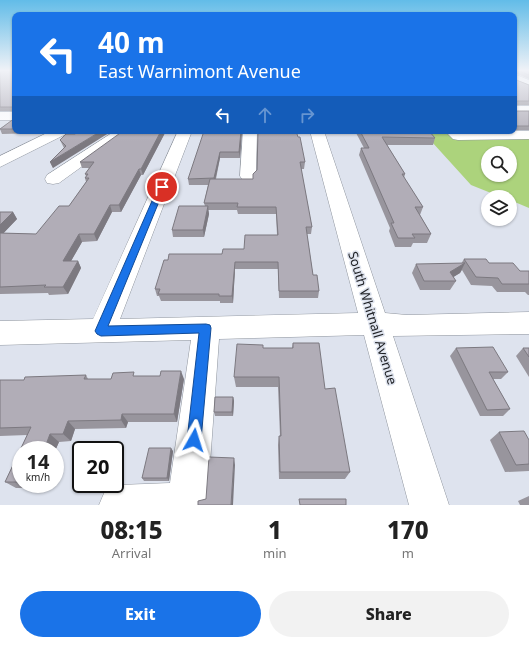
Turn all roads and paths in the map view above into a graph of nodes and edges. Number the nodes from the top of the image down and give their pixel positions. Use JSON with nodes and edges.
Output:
{"nodes":[{"id":1,"x":0,"y":116,"type":"edge"},
{"id":2,"x":12,"y":116,"type":"edge"},
{"id":3,"x":55,"y":134,"type":"edge"},
{"id":4,"x":120,"y":134,"type":"edge"},
{"id":5,"x":184,"y":134,"type":"edge"},
{"id":6,"x":250,"y":134,"type":"edge"},
{"id":7,"x":318,"y":134,"type":"edge"},
{"id":8,"x":456,"y":134,"type":"edge"},
{"id":9,"x":529,"y":136,"type":"edge"},
{"id":10,"x":0,"y":162,"type":"edge"},
{"id":11,"x":248,"y":176,"type":"dead end"},
{"id":12,"x":53,"y":179,"type":"dead end"},
{"id":13,"x":374,"y":324,"type":"junction"},
{"id":14,"x":529,"y":324,"type":"edge"},
{"id":15,"x":206,"y":328,"type":"junction"},
{"id":16,"x":101,"y":331,"type":"junction"},
{"id":17,"x":0,"y":333,"type":"edge"},
{"id":18,"x":187,"y":504,"type":"edge"},
{"id":19,"x":119,"y":505,"type":"edge"},
{"id":20,"x":429,"y":505,"type":"edge"}],
"edges":[{"from":1,"to":2,"type":"street"},
{"from":3,"to":10,"type":"street"},
{"from":4,"to":12,"type":"street"},
{"from":5,"to":16,"type":"street"},
{"from":6,"to":11,"type":"street"},
{"from":7,"to":13,"type":"street","name":"South Whitnall Avenue"},
{"from":8,"to":9,"type":"street"},
{"from":13,"to":14,"type":"street"},
{"from":13,"to":15,"type":"street"},
{"from":13,"to":20,"type":"street","name":"South Whitnall Avenue"},
{"from":15,"to":16,"type":"street"},
{"from":15,"to":18,"type":"street"},
{"from":16,"to":17,"type":"street"},
{"from":18,"to":19,"type":"street"}]}
